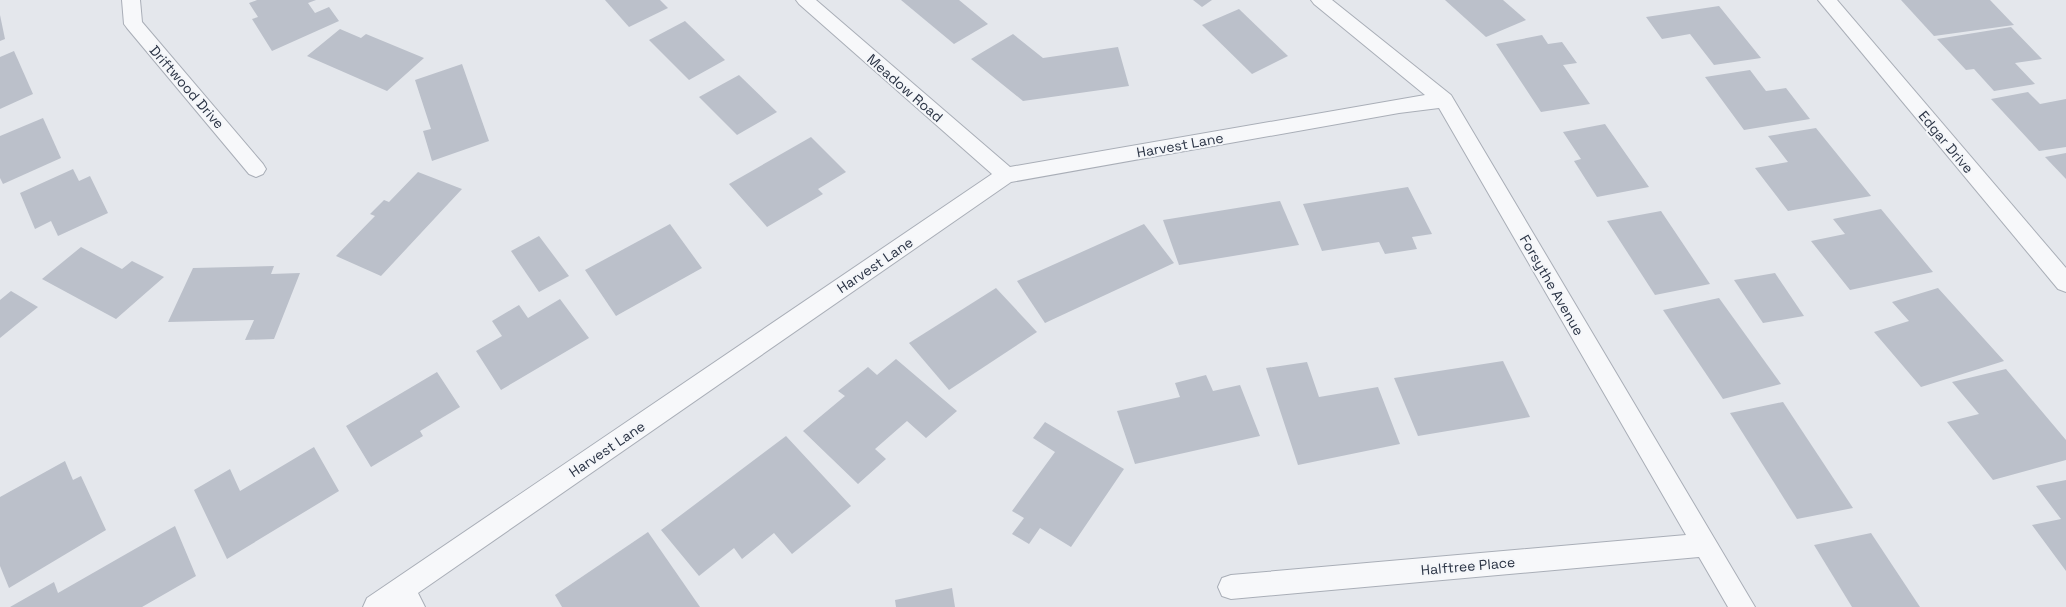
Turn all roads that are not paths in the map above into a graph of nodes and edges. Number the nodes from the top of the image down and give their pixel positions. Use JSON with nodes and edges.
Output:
{"nodes":[{"id":1,"x":131,"y":0,"type":"edge"},
{"id":2,"x":805,"y":0,"type":"edge"},
{"id":3,"x":1320,"y":0,"type":"edge"},
{"id":4,"x":1827,"y":0,"type":"edge"},
{"id":5,"x":1444,"y":100,"type":"junction"},
{"id":6,"x":256,"y":169,"type":"dead end"},
{"id":7,"x":1006,"y":175,"type":"junction"},
{"id":8,"x":2066,"y":284,"type":"edge"},
{"id":9,"x":1704,"y":545,"type":"junction"},
{"id":10,"x":1231,"y":588,"type":"dead end"},
{"id":11,"x":407,"y":598,"type":"edge"},
{"id":12,"x":376,"y":607,"type":"edge"},
{"id":13,"x":1742,"y":607,"type":"edge"}],
"edges":[{"from":1,"to":6,"type":"street","name":"Driftwood Drive"},
{"from":2,"to":7,"type":"street","name":"Meadow Road"},
{"from":3,"to":5,"type":"street","name":"Forsythe Avenue"},
{"from":4,"to":8,"type":"street","name":"Edgar Drive"},
{"from":5,"to":7,"type":"street","name":"Harvest Lane"},
{"from":5,"to":9,"type":"street","name":"Forsythe Avenue"},
{"from":7,"to":11,"type":"street","name":"Harvest Lane"},
{"from":9,"to":10,"type":"street","name":"Halftree Place"},
{"from":9,"to":13,"type":"street","name":"Forsythe Avenue"},
{"from":11,"to":12,"type":"street","name":"Harvest Lane"}]}
